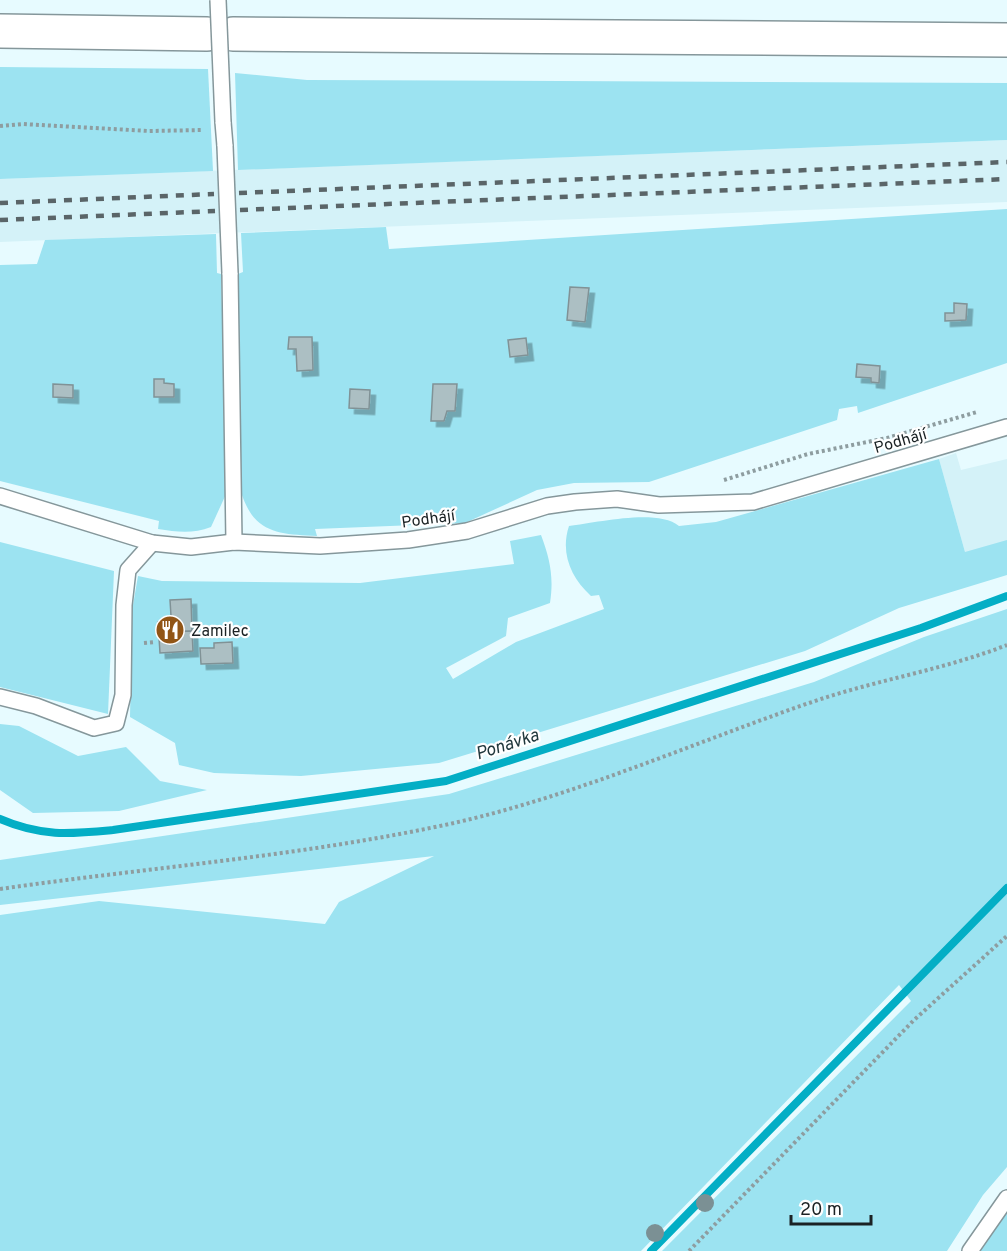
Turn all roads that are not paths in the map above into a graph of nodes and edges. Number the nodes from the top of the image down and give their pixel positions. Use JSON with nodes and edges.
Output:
{"nodes":[{"id":1,"x":218,"y":0,"type":"edge"},
{"id":2,"x":0,"y":31,"type":"edge"},
{"id":3,"x":1007,"y":40,"type":"edge"},
{"id":4,"x":1007,"y":427,"type":"edge"},
{"id":5,"x":0,"y":496,"type":"edge"},
{"id":6,"x":234,"y":542,"type":"junction"},
{"id":7,"x":152,"y":543,"type":"junction"},
{"id":8,"x":0,"y":697,"type":"edge"},
{"id":9,"x":1007,"y":1198,"type":"edge"},
{"id":10,"x":970,"y":1251,"type":"edge"}],
"edges":[{"from":1,"to":6,"type":"lane","bridge":true},
{"from":2,"to":3,"type":"highway"},
{"from":4,"to":6,"type":"lane","name":"Podhájí"},
{"from":5,"to":7,"type":"lane","name":"Podhájí"},
{"from":6,"to":7,"type":"lane","name":"Podhájí"},
{"from":7,"to":8,"type":"lane"},
{"from":9,"to":10,"type":"lane"}]}
